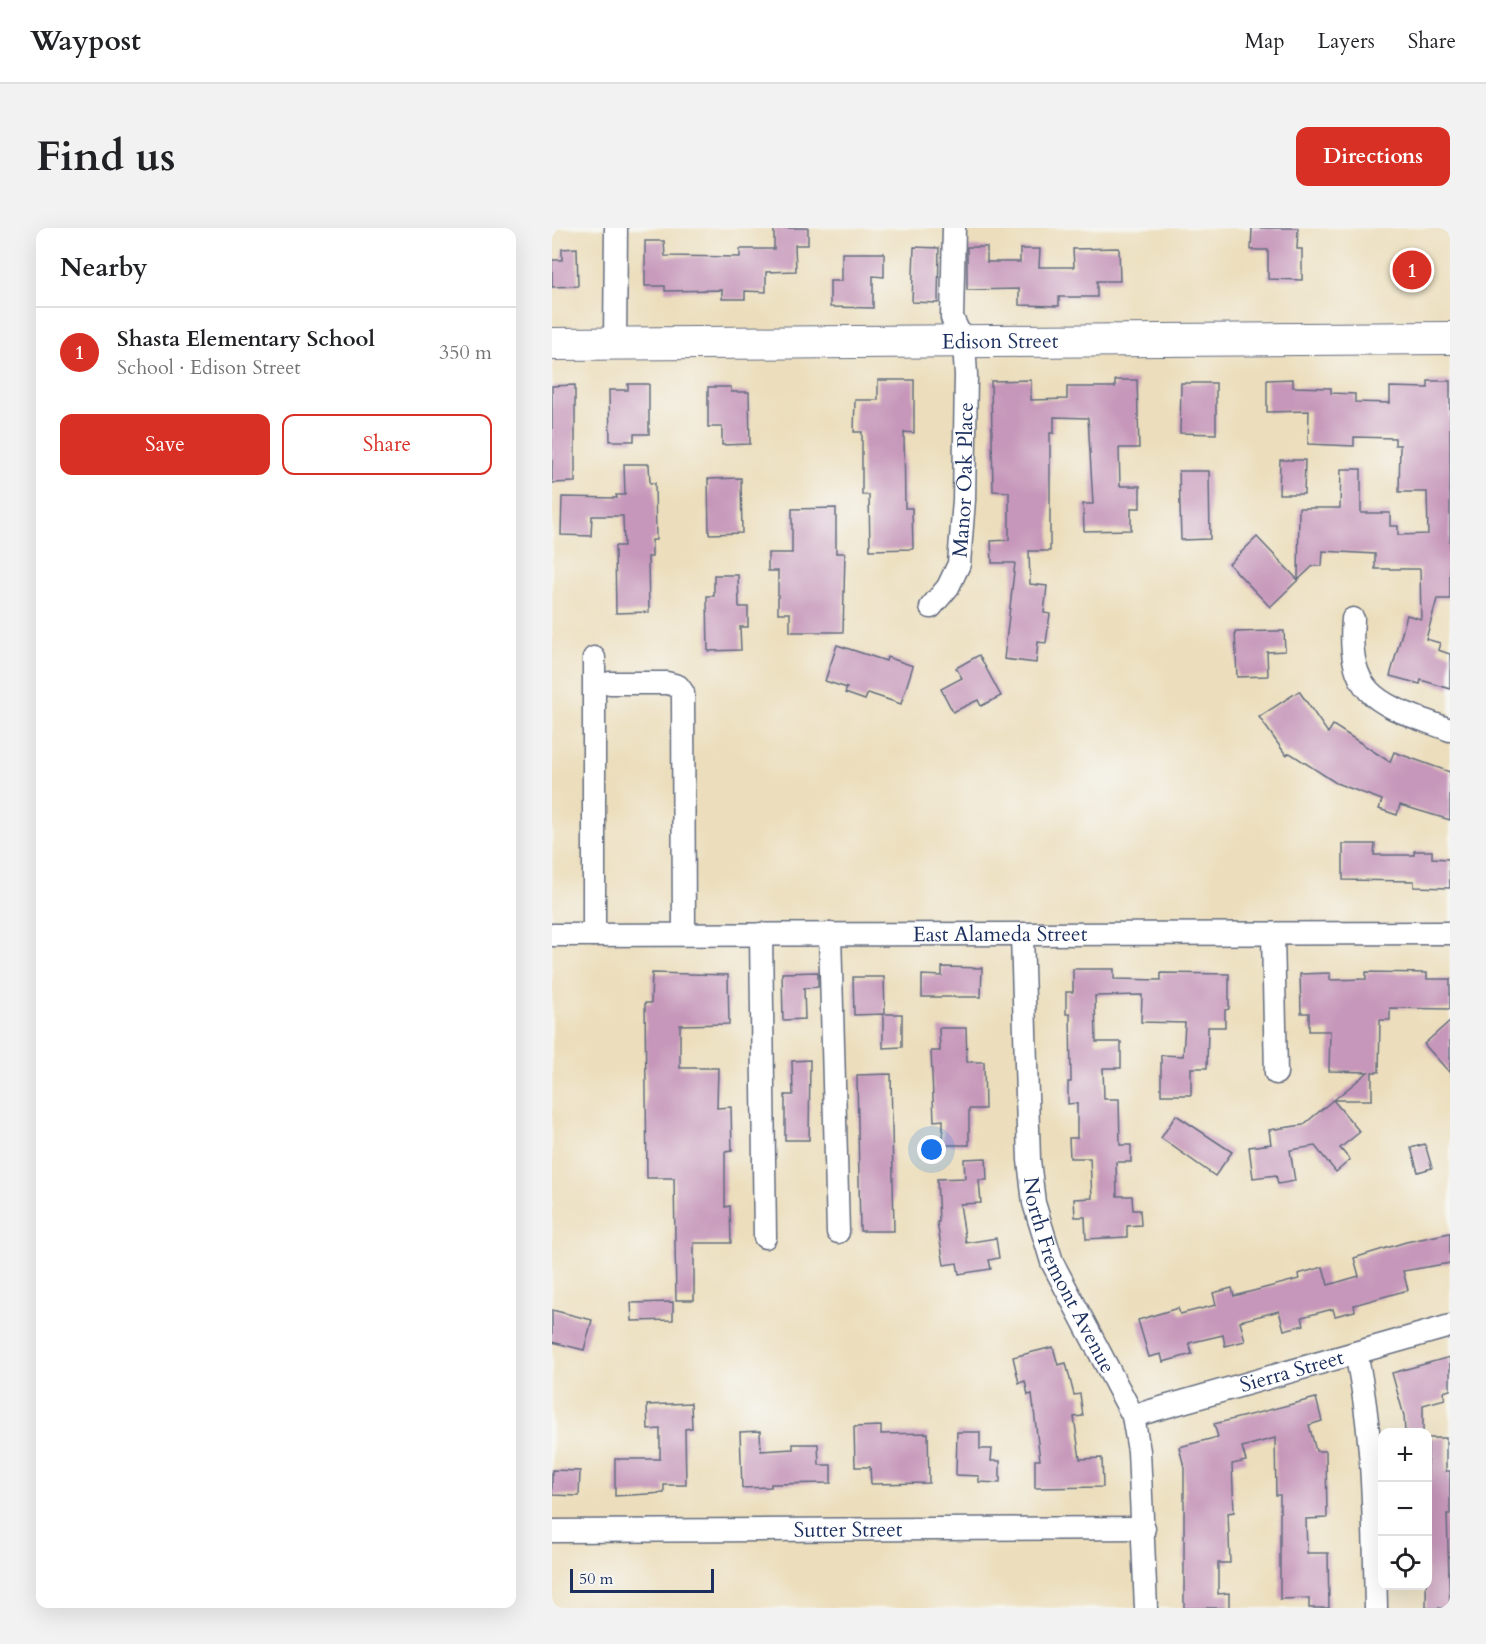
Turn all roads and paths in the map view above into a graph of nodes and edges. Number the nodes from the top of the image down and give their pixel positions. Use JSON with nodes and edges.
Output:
{"nodes":[{"id":1,"x":616,"y":228,"type":"edge"},
{"id":2,"x":954,"y":228,"type":"edge"},
{"id":3,"x":1450,"y":338,"type":"edge"},
{"id":4,"x":964,"y":343,"type":"junction"},
{"id":5,"x":552,"y":344,"type":"edge"},
{"id":6,"x":615,"y":344,"type":"junction"},
{"id":7,"x":931,"y":607,"type":"dead end"},
{"id":8,"x":1353,"y":619,"type":"dead end"},
{"id":9,"x":594,"y":658,"type":"dead end"},
{"id":10,"x":610,"y":683,"type":"dead end"},
{"id":11,"x":1450,"y":730,"type":"edge"},
{"id":12,"x":1274,"y":933,"type":"junction"},
{"id":13,"x":1450,"y":933,"type":"edge"},
{"id":14,"x":684,"y":934,"type":"junction"},
{"id":15,"x":761,"y":934,"type":"junction"},
{"id":16,"x":830,"y":934,"type":"junction"},
{"id":17,"x":552,"y":935,"type":"edge"},
{"id":18,"x":594,"y":935,"type":"junction"},
{"id":19,"x":1022,"y":935,"type":"junction"},
{"id":20,"x":1276,"y":1074,"type":"dead end"},
{"id":21,"x":838,"y":1232,"type":"dead end"},
{"id":22,"x":765,"y":1237,"type":"dead end"},
{"id":23,"x":1450,"y":1326,"type":"edge"},
{"id":24,"x":1356,"y":1353,"type":"junction"},
{"id":25,"x":1133,"y":1416,"type":"junction"},
{"id":26,"x":1144,"y":1528,"type":"junction"},
{"id":27,"x":552,"y":1531,"type":"edge"},
{"id":28,"x":1146,"y":1608,"type":"edge"},
{"id":29,"x":1376,"y":1608,"type":"edge"}],
"edges":[{"from":1,"to":6,"type":"street"},
{"from":2,"to":4,"type":"street"},
{"from":3,"to":4,"type":"street","name":"Edison Street"},
{"from":4,"to":6,"type":"street","name":"Edison Street"},
{"from":4,"to":7,"type":"street","name":"Manor Oak Place"},
{"from":5,"to":6,"type":"street","name":"Edison Street"},
{"from":8,"to":11,"type":"street"},
{"from":9,"to":18,"type":"street"},
{"from":10,"to":14,"type":"street"},
{"from":12,"to":13,"type":"street","name":"East Alameda Street"},
{"from":12,"to":19,"type":"street","name":"East Alameda Street"},
{"from":12,"to":20,"type":"street"},
{"from":14,"to":15,"type":"street","name":"East Alameda Street"},
{"from":14,"to":18,"type":"street","name":"East Alameda Street"},
{"from":15,"to":16,"type":"street","name":"East Alameda Street"},
{"from":15,"to":22,"type":"street"},
{"from":16,"to":19,"type":"street","name":"East Alameda Street"},
{"from":16,"to":21,"type":"street"},
{"from":17,"to":18,"type":"street","name":"East Alameda Street"},
{"from":19,"to":25,"type":"street","name":"North Fremont Avenue"},
{"from":23,"to":24,"type":"street","name":"Sierra Street"},
{"from":24,"to":25,"type":"street","name":"Sierra Street"},
{"from":24,"to":29,"type":"street"},
{"from":25,"to":26,"type":"street","name":"North Fremont Avenue"},
{"from":26,"to":27,"type":"street","name":"Sutter Street"},
{"from":26,"to":28,"type":"street","name":"North Fremont Avenue"}]}
